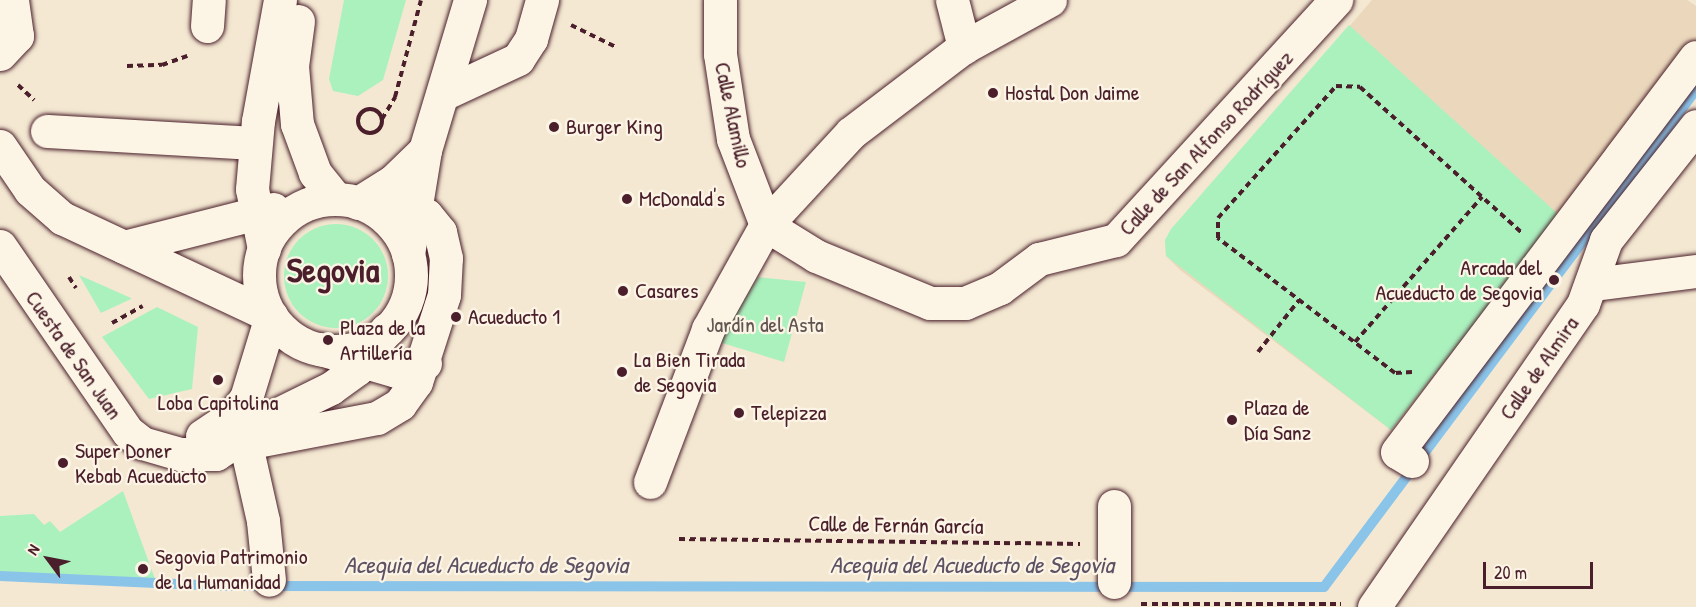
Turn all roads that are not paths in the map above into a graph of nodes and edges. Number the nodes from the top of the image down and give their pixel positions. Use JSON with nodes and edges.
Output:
{"nodes":[{"id":1,"x":12,"y":0,"type":"edge"},
{"id":2,"x":280,"y":0,"type":"edge"},
{"id":3,"x":303,"y":0,"type":"edge"},
{"id":4,"x":470,"y":0,"type":"edge"},
{"id":5,"x":720,"y":0,"type":"edge"},
{"id":6,"x":952,"y":0,"type":"edge"},
{"id":7,"x":1050,"y":0,"type":"edge"},
{"id":8,"x":1336,"y":0,"type":"edge"},
{"id":9,"x":552,"y":10,"type":"edge"},
{"id":10,"x":964,"y":47,"type":"junction"},
{"id":11,"x":0,"y":54,"type":"edge"},
{"id":12,"x":1696,"y":57,"type":"edge"},
{"id":13,"x":443,"y":94,"type":"junction"},
{"id":14,"x":1696,"y":126,"type":"edge"},
{"id":15,"x":47,"y":131,"type":"dead end"},
{"id":16,"x":255,"y":143,"type":"junction"},
{"id":17,"x":0,"y":146,"type":"edge"},
{"id":18,"x":425,"y":150,"type":"junction"},
{"id":19,"x":253,"y":176,"type":"junction"},
{"id":20,"x":358,"y":205,"type":"junction"},
{"id":21,"x":423,"y":205,"type":"junction"},
{"id":22,"x":253,"y":211,"type":"junction"},
{"id":23,"x":292,"y":213,"type":"junction"},
{"id":24,"x":213,"y":222,"type":"junction"},
{"id":25,"x":766,"y":225,"type":"junction"},
{"id":26,"x":0,"y":246,"type":"edge"},
{"id":27,"x":124,"y":248,"type":"junction"},
{"id":28,"x":264,"y":249,"type":"junction"},
{"id":29,"x":408,"y":254,"type":"junction"},
{"id":30,"x":1696,"y":271,"type":"edge"},
{"id":31,"x":1593,"y":284,"type":"junction"},
{"id":32,"x":271,"y":316,"type":"junction"},
{"id":33,"x":386,"y":330,"type":"junction"},
{"id":34,"x":320,"y":349,"type":"junction"},
{"id":35,"x":363,"y":363,"type":"junction"},
{"id":36,"x":424,"y":363,"type":"junction"},
{"id":37,"x":240,"y":441,"type":"junction"},
{"id":38,"x":162,"y":448,"type":"junction"},
{"id":39,"x":650,"y":482,"type":"dead end"},
{"id":40,"x":1454,"y":489,"type":"junction"},
{"id":41,"x":1114,"y":506,"type":"dead end"},
{"id":42,"x":268,"y":592,"type":"edge"},
{"id":43,"x":1114,"y":596,"type":"edge"},
{"id":44,"x":1363,"y":603,"type":"edge"}],
"edges":[{"from":1,"to":11,"type":"street"},
{"from":2,"to":16,"type":"street"},
{"from":3,"to":20,"type":"street"},
{"from":4,"to":13,"type":"street"},
{"from":5,"to":25,"type":"street","name":"Calle Alamillo"},
{"from":6,"to":10,"type":"street"},
{"from":7,"to":10,"type":"street"},
{"from":8,"to":25,"type":"street","name":"Calle de San Alfonso Rodríguez"},
{"from":9,"to":13,"type":"street"},
{"from":10,"to":25,"type":"street"},
{"from":12,"to":40,"type":"street"},
{"from":13,"to":18,"type":"street"},
{"from":14,"to":31,"type":"street","name":"Calle de Almira"},
{"from":15,"to":16,"type":"street"},
{"from":16,"to":19,"type":"street"},
{"from":17,"to":27,"type":"street"},
{"from":18,"to":20,"type":"street"},
{"from":18,"to":21,"type":"street"},
{"from":19,"to":22,"type":"street"},
{"from":19,"to":24,"type":"street"},
{"from":20,"to":21,"type":"street"},
{"from":20,"to":23,"type":"street"},
{"from":20,"to":29,"type":"street"},
{"from":21,"to":29,"type":"street"},
{"from":21,"to":36,"type":"street"},
{"from":22,"to":23,"type":"street"},
{"from":22,"to":24,"type":"street"},
{"from":22,"to":28,"type":"street"},
{"from":23,"to":28,"type":"street"},
{"from":24,"to":27,"type":"street"},
{"from":25,"to":39,"type":"street"},
{"from":26,"to":38,"type":"street","name":"Cuesta de San Juan"},
{"from":27,"to":32,"type":"street"},
{"from":28,"to":32,"type":"street"},
{"from":29,"to":33,"type":"street"},
{"from":30,"to":31,"type":"street"},
{"from":31,"to":40,"type":"street","name":"Calle de Almira"},
{"from":32,"to":34,"type":"street"},
{"from":32,"to":37,"type":"street"},
{"from":33,"to":34,"type":"street"},
{"from":33,"to":35,"type":"street","name":"Cuesta de San Juan"},
{"from":34,"to":35,"type":"street"},
{"from":35,"to":36,"type":"street"},
{"from":35,"to":37,"type":"street","name":"Cuesta de San Juan"},
{"from":36,"to":37,"type":"street"},
{"from":37,"to":38,"type":"street","name":"Cuesta de San Juan"},
{"from":37,"to":38,"type":"street","name":"Cuesta de San Juan"},
{"from":37,"to":42,"type":"street"},
{"from":40,"to":44,"type":"street","name":"Calle de Almira"},
{"from":41,"to":43,"type":"street"}]}
